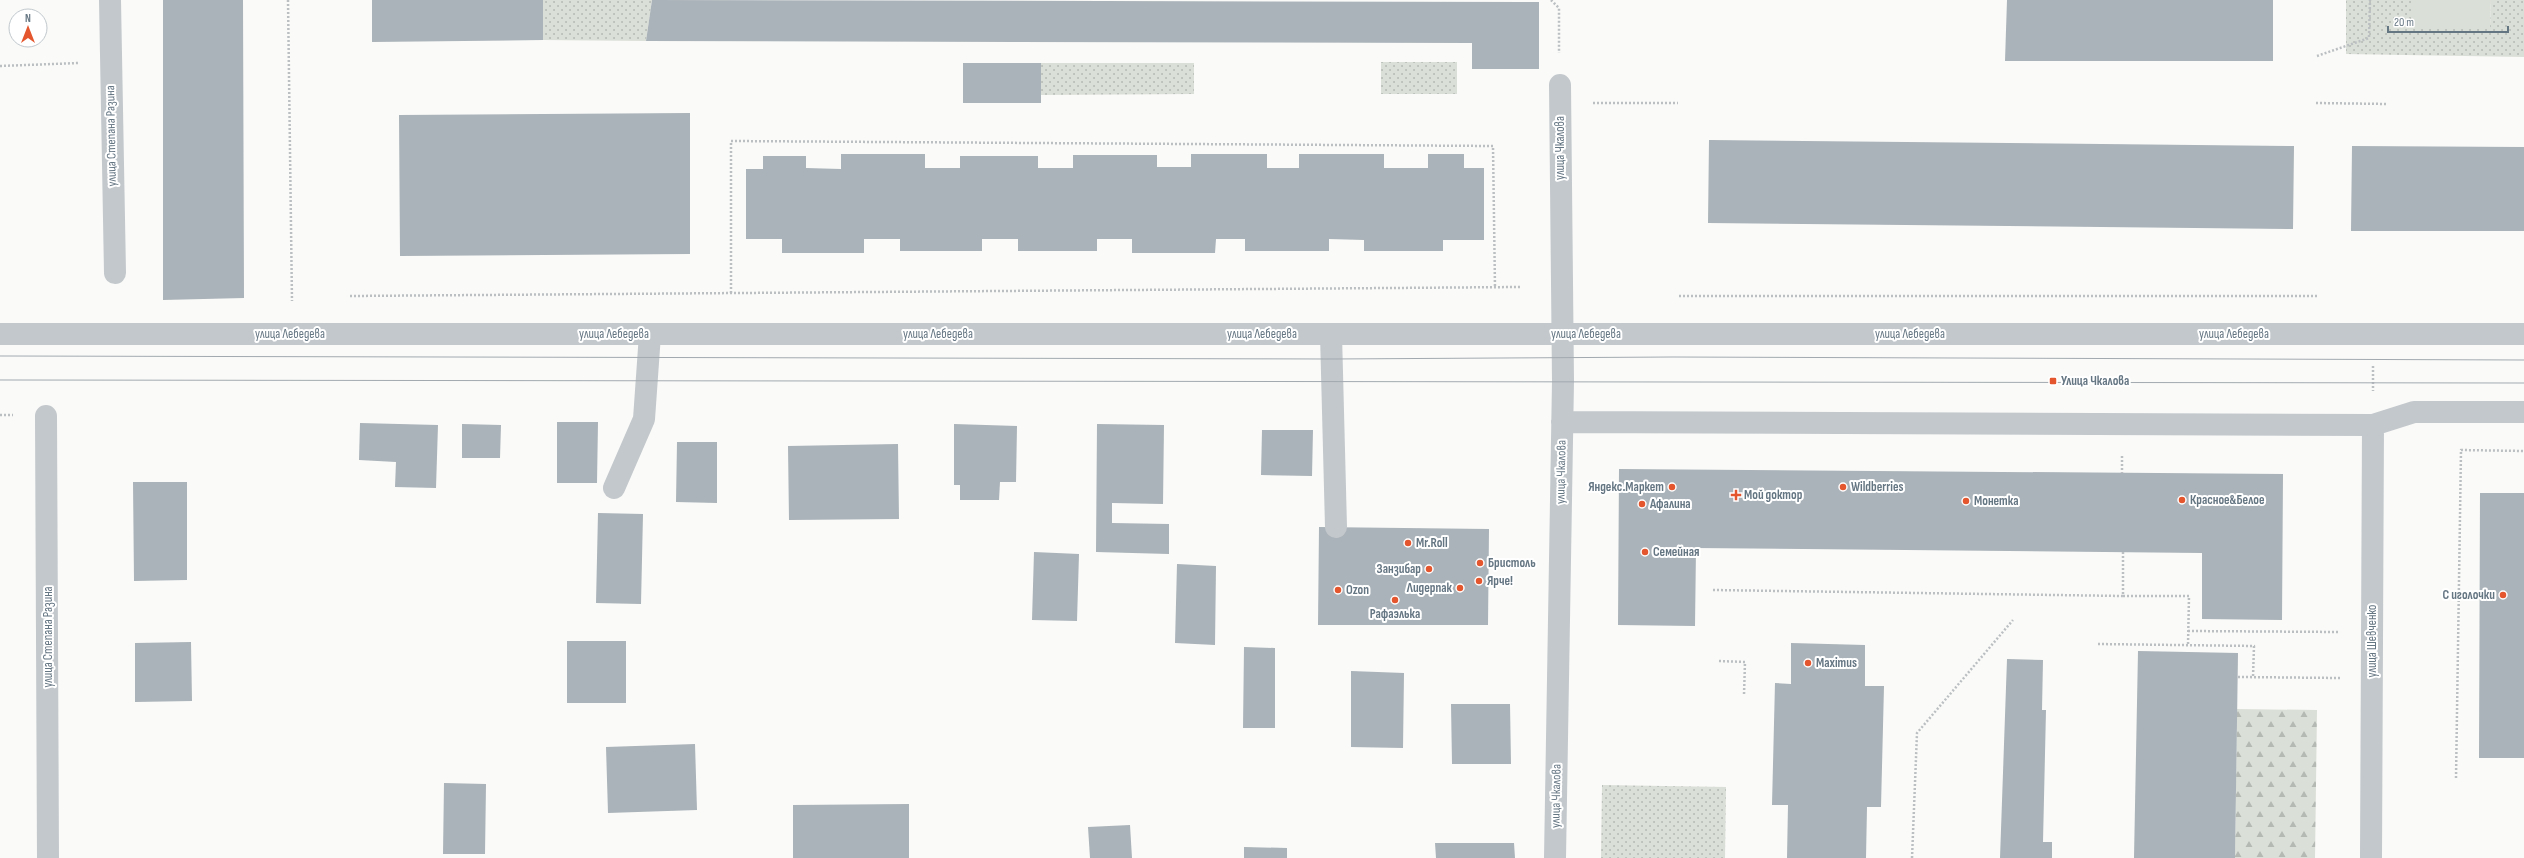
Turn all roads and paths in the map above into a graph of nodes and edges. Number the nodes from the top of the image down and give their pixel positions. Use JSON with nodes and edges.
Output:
{"nodes":[{"id":1,"x":110,"y":0,"type":"edge"},
{"id":2,"x":288,"y":0,"type":"edge"},
{"id":3,"x":1551,"y":0,"type":"edge"},
{"id":4,"x":2370,"y":0,"type":"edge"},
{"id":5,"x":2317,"y":56,"type":"dead end"},
{"id":6,"x":110,"y":62,"type":"junction"},
{"id":7,"x":0,"y":66,"type":"edge"},
{"id":8,"x":1560,"y":85,"type":"joint"},
{"id":9,"x":1587,"y":103,"type":"dead end"},
{"id":10,"x":1678,"y":103,"type":"dead end"},
{"id":11,"x":2316,"y":103,"type":"dead end"},
{"id":12,"x":2387,"y":104,"type":"dead end"},
{"id":13,"x":115,"y":273,"type":"dead end"},
{"id":14,"x":1520,"y":287,"type":"dead end"},
{"id":15,"x":1495,"y":288,"type":"junction"},
{"id":16,"x":731,"y":293,"type":"junction"},
{"id":17,"x":350,"y":296,"type":"dead end"},
{"id":18,"x":1679,"y":296,"type":"dead end"},
{"id":19,"x":2317,"y":296,"type":"dead end"},
{"id":20,"x":292,"y":303,"type":"dead end"},
{"id":21,"x":0,"y":334,"type":"edge"},
{"id":22,"x":650,"y":334,"type":"junction"},
{"id":23,"x":1331,"y":334,"type":"junction"},
{"id":24,"x":1562,"y":334,"type":"junction"},
{"id":25,"x":2373,"y":334,"type":"junction"},
{"id":26,"x":2524,"y":334,"type":"edge"},
{"id":27,"x":2524,"y":412,"type":"edge"},
{"id":28,"x":46,"y":416,"type":"dead end"},
{"id":29,"x":1562,"y":422,"type":"junction"},
{"id":30,"x":2373,"y":425,"type":"junction"},
{"id":31,"x":2524,"y":451,"type":"edge"},
{"id":32,"x":614,"y":488,"type":"dead end"},
{"id":33,"x":1336,"y":527,"type":"dead end"},
{"id":34,"x":2123,"y":552,"type":"dead end"},
{"id":35,"x":1713,"y":590,"type":"dead end"},
{"id":36,"x":2123,"y":596,"type":"junction"},
{"id":37,"x":2013,"y":620,"type":"dead end"},
{"id":38,"x":2188,"y":631,"type":"junction"},
{"id":39,"x":2373,"y":632,"type":"junction"},
{"id":40,"x":2098,"y":644,"type":"dead end"},
{"id":41,"x":2188,"y":645,"type":"junction"},
{"id":42,"x":1719,"y":661,"type":"dead end"},
{"id":43,"x":2238,"y":677,"type":"dead end"},
{"id":44,"x":2253,"y":677,"type":"junction"},
{"id":45,"x":2372,"y":678,"type":"junction"},
{"id":46,"x":1744,"y":695,"type":"dead end"},
{"id":47,"x":2456,"y":778,"type":"dead end"},
{"id":48,"x":48,"y":858,"type":"edge"},
{"id":49,"x":1554,"y":858,"type":"edge"},
{"id":50,"x":1912,"y":858,"type":"edge"},
{"id":51,"x":2372,"y":858,"type":"edge"}],
"edges":[{"from":1,"to":6,"type":"street","name":"улица Степана Разина"},
{"from":2,"to":20,"type":"path"},
{"from":3,"to":8,"type":"path"},
{"from":4,"to":5,"type":"path"},
{"from":6,"to":7,"type":"path"},
{"from":6,"to":13,"type":"street","name":"улица Степана Разина"},
{"from":8,"to":24,"type":"street","name":"улица Чкалова"},
{"from":9,"to":10,"type":"path"},
{"from":11,"to":12,"type":"path"},
{"from":14,"to":15,"type":"path"},
{"from":15,"to":16,"type":"path"},
{"from":15,"to":16,"type":"path"},
{"from":16,"to":17,"type":"path"},
{"from":18,"to":19,"type":"path"},
{"from":21,"to":22,"type":"street","name":"улица Лебедева"},
{"from":22,"to":23,"type":"street","name":"улица Лебедева"},
{"from":22,"to":32,"type":"street"},
{"from":23,"to":24,"type":"street","name":"улица Лебедева"},
{"from":23,"to":33,"type":"street"},
{"from":24,"to":25,"type":"street","name":"улица Лебедева"},
{"from":24,"to":29,"type":"street","name":"улица Чкалова"},
{"from":25,"to":26,"type":"street","name":"улица Лебедева"},
{"from":25,"to":30,"type":"path"},
{"from":27,"to":30,"type":"street"},
{"from":28,"to":48,"type":"street","name":"улица Степана Разина"},
{"from":29,"to":30,"type":"street"},
{"from":29,"to":49,"type":"street","name":"улица Чкалова"},
{"from":30,"to":39,"type":"street","name":"улица Шевченко"},
{"from":31,"to":47,"type":"path"},
{"from":34,"to":36,"type":"path"},
{"from":35,"to":36,"type":"path"},
{"from":36,"to":38,"type":"path"},
{"from":37,"to":50,"type":"path"},
{"from":38,"to":39,"type":"path"},
{"from":38,"to":41,"type":"path"},
{"from":39,"to":45,"type":"street","name":"улица Шевченко"},
{"from":40,"to":41,"type":"path"},
{"from":41,"to":44,"type":"path"},
{"from":42,"to":46,"type":"path"},
{"from":43,"to":44,"type":"path"},
{"from":44,"to":45,"type":"path"},
{"from":45,"to":51,"type":"street","name":"улица Шевченко"}]}
